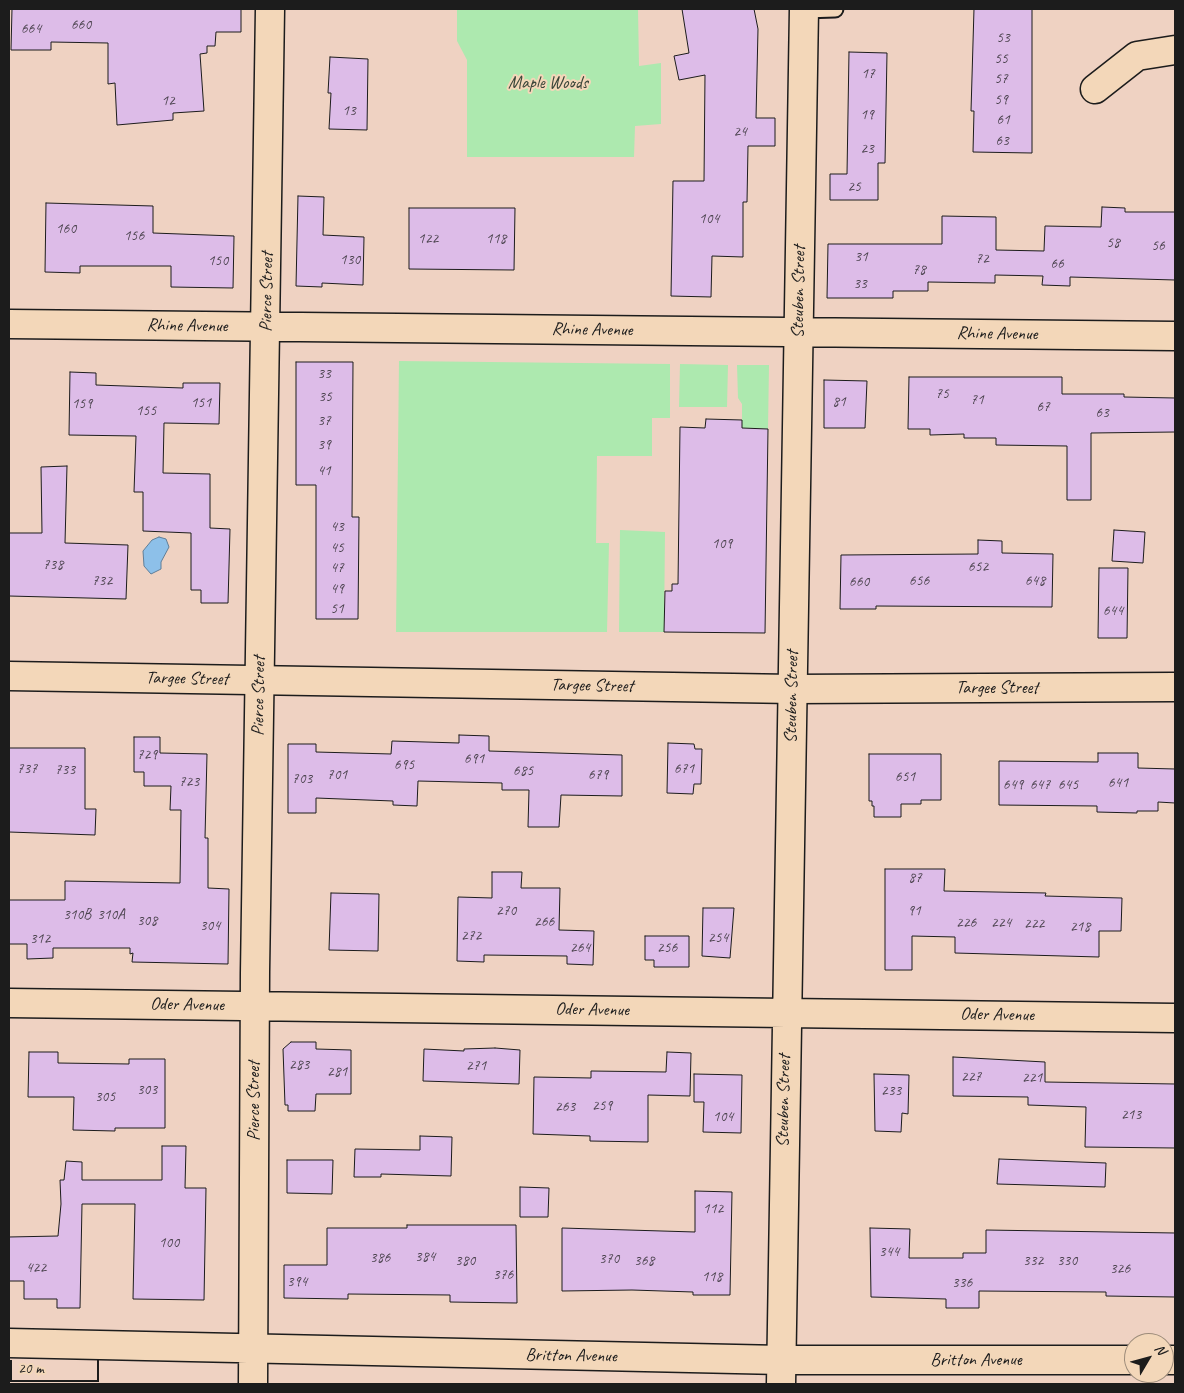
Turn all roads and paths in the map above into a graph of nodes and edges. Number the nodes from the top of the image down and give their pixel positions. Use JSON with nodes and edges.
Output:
{"nodes":[{"id":1,"x":270,"y":9,"type":"edge"},
{"id":2,"x":804,"y":9,"type":"edge"},
{"id":3,"x":835,"y":9,"type":"edge"},
{"id":4,"x":1175,"y":50,"type":"edge"},
{"id":5,"x":1095,"y":89,"type":"dead end"},
{"id":6,"x":9,"y":324,"type":"edge"},
{"id":7,"x":266,"y":326,"type":"junction"},
{"id":8,"x":798,"y":332,"type":"junction"},
{"id":9,"x":1175,"y":336,"type":"edge"},
{"id":10,"x":9,"y":676,"type":"edge"},
{"id":11,"x":260,"y":680,"type":"junction"},
{"id":12,"x":1175,"y":687,"type":"edge"},
{"id":13,"x":793,"y":689,"type":"junction"},
{"id":14,"x":9,"y":1003,"type":"edge"},
{"id":15,"x":255,"y":1006,"type":"junction"},
{"id":16,"x":785,"y":1013,"type":"junction"},
{"id":17,"x":1175,"y":1018,"type":"edge"},
{"id":18,"x":9,"y":1344,"type":"edge"},
{"id":19,"x":254,"y":1348,"type":"junction"},
{"id":20,"x":1124,"y":1360,"type":"edge"},
{"id":21,"x":781,"y":1372,"type":"edge"},
{"id":22,"x":253,"y":1384,"type":"edge"}],
"edges":[{"from":1,"to":7,"type":"street","name":"Pierce Street"},
{"from":2,"to":3,"type":"lane"},
{"from":2,"to":8,"type":"street","name":"Steuben Street"},
{"from":4,"to":5,"type":"street"},
{"from":6,"to":7,"type":"street","name":"Rhine Avenue"},
{"from":7,"to":8,"type":"street","name":"Rhine Avenue"},
{"from":7,"to":11,"type":"street","name":"Pierce Street"},
{"from":8,"to":9,"type":"street","name":"Rhine Avenue"},
{"from":8,"to":13,"type":"street","name":"Steuben Street"},
{"from":10,"to":11,"type":"street","name":"Targee Street"},
{"from":11,"to":13,"type":"street","name":"Targee Street"},
{"from":11,"to":15,"type":"street","name":"Pierce Street"},
{"from":12,"to":13,"type":"street","name":"Targee Street"},
{"from":13,"to":16,"type":"street","name":"Steuben Street"},
{"from":14,"to":15,"type":"street","name":"Oder Avenue"},
{"from":15,"to":16,"type":"street","name":"Oder Avenue"},
{"from":15,"to":19,"type":"street","name":"Pierce Street"},
{"from":16,"to":17,"type":"street","name":"Oder Avenue"},
{"from":16,"to":21,"type":"street","name":"Steuben Street"},
{"from":18,"to":19,"type":"street","name":"Britton Avenue"},
{"from":19,"to":21,"type":"street","name":"Britton Avenue"},
{"from":19,"to":22,"type":"street","name":"Pierce Street"},
{"from":20,"to":21,"type":"street","name":"Britton Avenue"}]}
